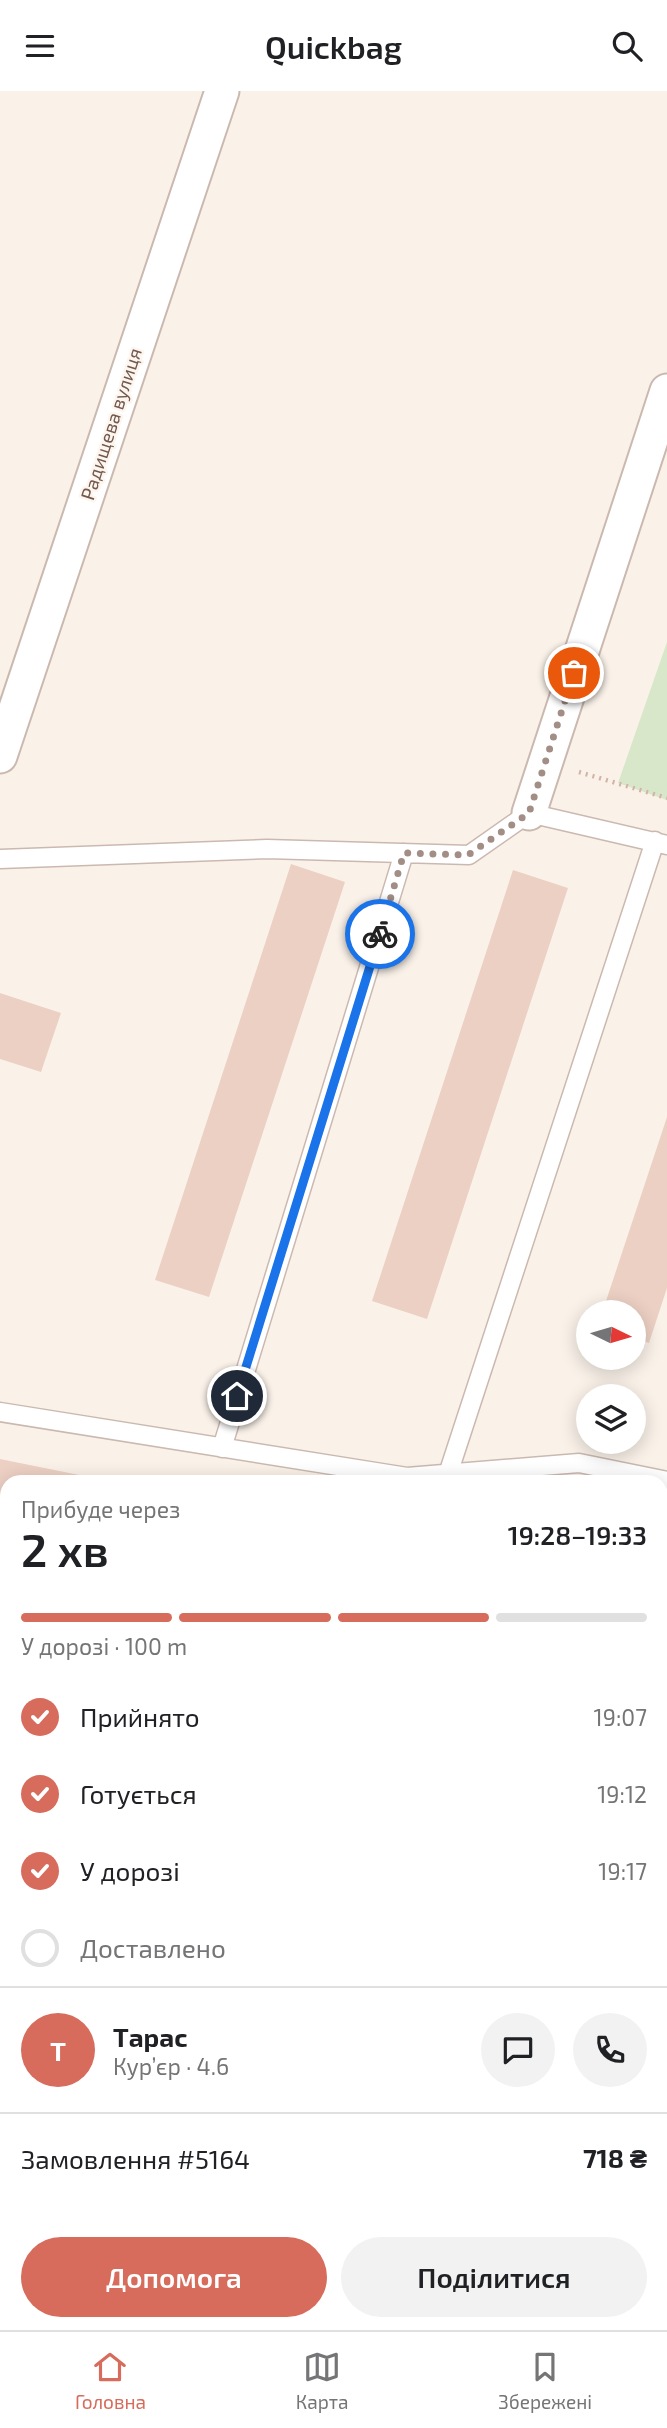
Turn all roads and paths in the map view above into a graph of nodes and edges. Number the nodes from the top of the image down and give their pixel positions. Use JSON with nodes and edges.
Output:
{"nodes":[{"id":1,"x":222,"y":91,"type":"edge"},
{"id":2,"x":667,"y":391,"type":"edge"},
{"id":3,"x":0,"y":756,"type":"edge"},
{"id":4,"x":570,"y":779,"type":"dead end"},
{"id":5,"x":667,"y":798,"type":"edge"},
{"id":6,"x":529,"y":813,"type":"junction"},
{"id":7,"x":661,"y":843,"type":"edge"},
{"id":8,"x":404,"y":853,"type":"junction"},
{"id":9,"x":0,"y":859,"type":"edge"},
{"id":10,"x":0,"y":1412,"type":"edge"},
{"id":11,"x":222,"y":1448,"type":"junction"},
{"id":12,"x":448,"y":1474,"type":"junction"},
{"id":13,"x":394,"y":1475,"type":"edge"},
{"id":14,"x":434,"y":1475,"type":"edge"},
{"id":15,"x":641,"y":1475,"type":"edge"}],
"edges":[{"from":1,"to":3,"type":"street","name":"Радищева вулиця"},
{"from":2,"to":6,"type":"street"},
{"from":4,"to":5,"type":"path"},
{"from":6,"to":7,"type":"lane"},
{"from":6,"to":8,"type":"lane"},
{"from":7,"to":12,"type":"lane"},
{"from":8,"to":9,"type":"lane"},
{"from":8,"to":11,"type":"lane"},
{"from":10,"to":11,"type":"lane"},
{"from":11,"to":13,"type":"lane"},
{"from":12,"to":14,"type":"lane"},
{"from":12,"to":15,"type":"lane"}]}
